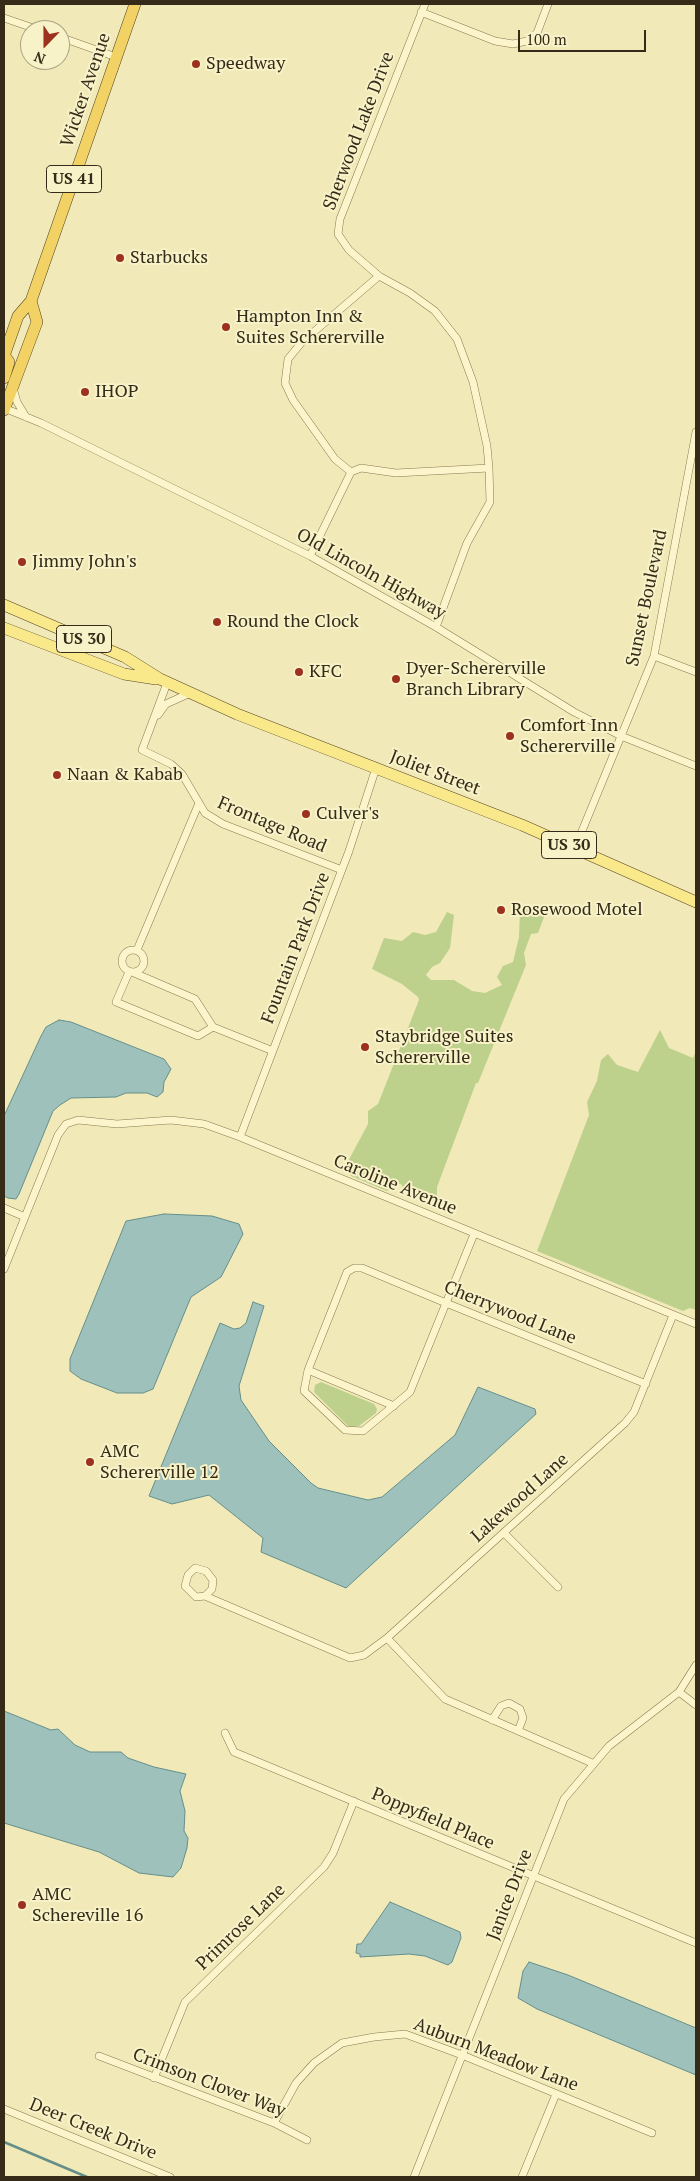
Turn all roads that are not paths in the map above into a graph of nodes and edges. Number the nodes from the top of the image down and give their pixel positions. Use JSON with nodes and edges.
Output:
{"nodes":[{"id":1,"x":135,"y":4,"type":"edge"},
{"id":2,"x":425,"y":4,"type":"edge"},
{"id":3,"x":548,"y":4,"type":"edge"},
{"id":4,"x":421,"y":12,"type":"junction"},
{"id":5,"x":4,"y":18,"type":"edge"},
{"id":6,"x":20,"y":23,"type":"edge"},
{"id":7,"x":70,"y":41,"type":"edge"},
{"id":8,"x":116,"y":57,"type":"junction"},
{"id":9,"x":379,"y":276,"type":"junction"},
{"id":10,"x":31,"y":301,"type":"junction"},
{"id":11,"x":4,"y":355,"type":"edge"},
{"id":12,"x":4,"y":378,"type":"edge"},
{"id":13,"x":12,"y":387,"type":"junction"},
{"id":14,"x":4,"y":409,"type":"edge"},
{"id":15,"x":26,"y":417,"type":"junction"},
{"id":16,"x":696,"y":432,"type":"edge"},
{"id":17,"x":489,"y":468,"type":"junction"},
{"id":18,"x":351,"y":472,"type":"junction"},
{"id":19,"x":310,"y":556,"type":"junction"},
{"id":20,"x":4,"y":605,"type":"edge"},
{"id":21,"x":436,"y":627,"type":"junction"},
{"id":22,"x":4,"y":628,"type":"edge"},
{"id":23,"x":654,"y":656,"type":"junction"},
{"id":24,"x":696,"y":672,"type":"edge"},
{"id":25,"x":164,"y":681,"type":"junction"},
{"id":26,"x":190,"y":693,"type":"junction"},
{"id":27,"x":153,"y":721,"type":"junction"},
{"id":28,"x":621,"y":736,"type":"junction"},
{"id":29,"x":696,"y":766,"type":"edge"},
{"id":30,"x":376,"y":768,"type":"junction"},
{"id":31,"x":199,"y":803,"type":"junction"},
{"id":32,"x":576,"y":848,"type":"junction"},
{"id":33,"x":342,"y":870,"type":"junction"},
{"id":34,"x":696,"y":902,"type":"edge"},
{"id":35,"x":137,"y":950,"type":"junction"},
{"id":36,"x":130,"y":972,"type":"junction"},
{"id":37,"x":213,"y":1027,"type":"junction"},
{"id":38,"x":273,"y":1050,"type":"junction"},
{"id":39,"x":240,"y":1137,"type":"junction"},
{"id":40,"x":4,"y":1208,"type":"edge"},
{"id":41,"x":25,"y":1217,"type":"junction"},
{"id":42,"x":474,"y":1234,"type":"junction"},
{"id":43,"x":4,"y":1269,"type":"edge"},
{"id":44,"x":446,"y":1303,"type":"junction"},
{"id":45,"x":673,"y":1315,"type":"junction"},
{"id":46,"x":696,"y":1324,"type":"edge"},
{"id":47,"x":308,"y":1370,"type":"junction"},
{"id":48,"x":646,"y":1384,"type":"junction"},
{"id":49,"x":394,"y":1406,"type":"junction"},
{"id":50,"x":504,"y":1533,"type":"junction"},
{"id":51,"x":558,"y":1587,"type":"dead end"},
{"id":52,"x":205,"y":1596,"type":"junction"},
{"id":53,"x":387,"y":1638,"type":"junction"},
{"id":54,"x":696,"y":1665,"type":"edge"},
{"id":55,"x":678,"y":1692,"type":"junction"},
{"id":56,"x":696,"y":1705,"type":"edge"},
{"id":57,"x":492,"y":1720,"type":"junction"},
{"id":58,"x":518,"y":1731,"type":"junction"},
{"id":59,"x":225,"y":1733,"type":"dead end"},
{"id":60,"x":592,"y":1763,"type":"junction"},
{"id":61,"x":354,"y":1801,"type":"junction"},
{"id":62,"x":533,"y":1877,"type":"junction"},
{"id":63,"x":696,"y":1943,"type":"edge"},
{"id":64,"x":462,"y":2055,"type":"junction"},
{"id":65,"x":99,"y":2056,"type":"dead end"},
{"id":66,"x":154,"y":2078,"type":"junction"},
{"id":67,"x":556,"y":2094,"type":"junction"},
{"id":68,"x":4,"y":2109,"type":"edge"},
{"id":69,"x":274,"y":2123,"type":"junction"},
{"id":70,"x":652,"y":2133,"type":"dead end"},
{"id":71,"x":307,"y":2140,"type":"dead end"},
{"id":72,"x":170,"y":2177,"type":"edge"},
{"id":73,"x":414,"y":2177,"type":"edge"},
{"id":74,"x":522,"y":2177,"type":"edge"}],
"edges":[{"from":1,"to":8,"type":"highway","name":"Wicker Avenue","number":"US 41"},
{"from":2,"to":4,"type":"street","name":"Sherwood Lake Drive"},
{"from":3,"to":4,"type":"street"},
{"from":4,"to":9,"type":"street","name":"Sherwood Lake Drive"},
{"from":5,"to":6,"type":"street"},
{"from":7,"to":8,"type":"street"},
{"from":8,"to":10,"type":"highway","name":"Wicker Avenue","number":"US 41"},
{"from":9,"to":17,"type":"street","name":"Sherwood Lake Drive"},
{"from":9,"to":18,"type":"street"},
{"from":10,"to":11,"type":"highway","name":"Wicker Avenue","number":"US 41"},
{"from":10,"to":13,"type":"highway"},
{"from":11,"to":12,"type":"highway"},
{"from":13,"to":14,"type":"highway"},
{"from":13,"to":15,"type":"street"},
{"from":14,"to":15,"type":"street","name":"Old Lincoln Highway"},
{"from":15,"to":19,"type":"street","name":"Old Lincoln Highway"},
{"from":16,"to":23,"type":"street","name":"Sunset Boulevard"},
{"from":17,"to":18,"type":"street"},
{"from":17,"to":21,"type":"street","name":"Sherwood Lake Drive"},
{"from":18,"to":19,"type":"street"},
{"from":19,"to":21,"type":"street","name":"Old Lincoln Highway"},
{"from":20,"to":25,"type":"main road","number":"US 30"},
{"from":21,"to":28,"type":"street","name":"Old Lincoln Highway"},
{"from":22,"to":25,"type":"main road","number":"US 30"},
{"from":23,"to":24,"type":"street"},
{"from":23,"to":28,"type":"street","name":"Sunset Boulevard"},
{"from":25,"to":26,"type":"main road","name":"Joliet Street","number":"US 30"},
{"from":25,"to":27,"type":"street","name":"Frontage Road"},
{"from":26,"to":27,"type":"street"},
{"from":26,"to":30,"type":"main road","name":"Joliet Street","number":"US 30"},
{"from":27,"to":31,"type":"street","name":"Frontage Road"},
{"from":28,"to":29,"type":"street","name":"Old Lincoln Highway"},
{"from":28,"to":32,"type":"street","name":"Sunset Boulevard"},
{"from":30,"to":32,"type":"main road","name":"Joliet Street","number":"US 30"},
{"from":30,"to":33,"type":"street","name":"Fountain Park Drive"},
{"from":31,"to":33,"type":"street","name":"Frontage Road"},
{"from":31,"to":35,"type":"street"},
{"from":32,"to":34,"type":"main road","name":"Joliet Street","number":"US 30"},
{"from":33,"to":38,"type":"street","name":"Fountain Park Drive"},
{"from":35,"to":36,"type":"street"},
{"from":35,"to":36,"type":"street"},
{"from":36,"to":37,"type":"street"},
{"from":36,"to":37,"type":"street"},
{"from":37,"to":38,"type":"street"},
{"from":38,"to":39,"type":"street","name":"Fountain Park Drive"},
{"from":39,"to":41,"type":"street","name":"Caroline Avenue"},
{"from":39,"to":42,"type":"street","name":"Caroline Avenue"},
{"from":40,"to":41,"type":"street"},
{"from":41,"to":43,"type":"street"},
{"from":42,"to":44,"type":"street"},
{"from":42,"to":45,"type":"street","name":"Caroline Avenue"},
{"from":44,"to":47,"type":"street","name":"Cherrywood Lane"},
{"from":44,"to":48,"type":"street","name":"Cherrywood Lane"},
{"from":44,"to":49,"type":"street"},
{"from":45,"to":46,"type":"street","name":"Caroline Avenue"},
{"from":45,"to":48,"type":"street","name":"Lakewood Lane"},
{"from":47,"to":49,"type":"street"},
{"from":47,"to":49,"type":"street"},
{"from":48,"to":50,"type":"street","name":"Lakewood Lane"},
{"from":50,"to":51,"type":"street"},
{"from":50,"to":53,"type":"street","name":"Lakewood Lane"},
{"from":52,"to":52,"type":"street"},
{"from":52,"to":53,"type":"street","name":"Lakewood Lane"},
{"from":53,"to":57,"type":"street"},
{"from":54,"to":55,"type":"street","name":"Janice Drive"},
{"from":55,"to":56,"type":"street"},
{"from":55,"to":60,"type":"street","name":"Janice Drive"},
{"from":57,"to":58,"type":"street"},
{"from":57,"to":58,"type":"street"},
{"from":58,"to":60,"type":"street"},
{"from":59,"to":61,"type":"street","name":"Poppyfield Place"},
{"from":60,"to":62,"type":"street","name":"Janice Drive"},
{"from":61,"to":62,"type":"street","name":"Poppyfield Place"},
{"from":61,"to":66,"type":"street","name":"Primrose Lane"},
{"from":62,"to":63,"type":"street","name":"Poppyfield Place"},
{"from":62,"to":64,"type":"street","name":"Janice Drive"},
{"from":64,"to":67,"type":"street","name":"Auburn Meadow Lane"},
{"from":64,"to":69,"type":"street","name":"Auburn Meadow Lane"},
{"from":64,"to":73,"type":"street","name":"Janice Drive"},
{"from":65,"to":66,"type":"street","name":"Crimson Clover Way"},
{"from":66,"to":69,"type":"street","name":"Crimson Clover Way"},
{"from":67,"to":70,"type":"street","name":"Auburn Meadow Lane"},
{"from":67,"to":74,"type":"street"},
{"from":68,"to":72,"type":"street","name":"Deer Creek Drive"},
{"from":69,"to":71,"type":"street","name":"Crimson Clover Way"}]}
